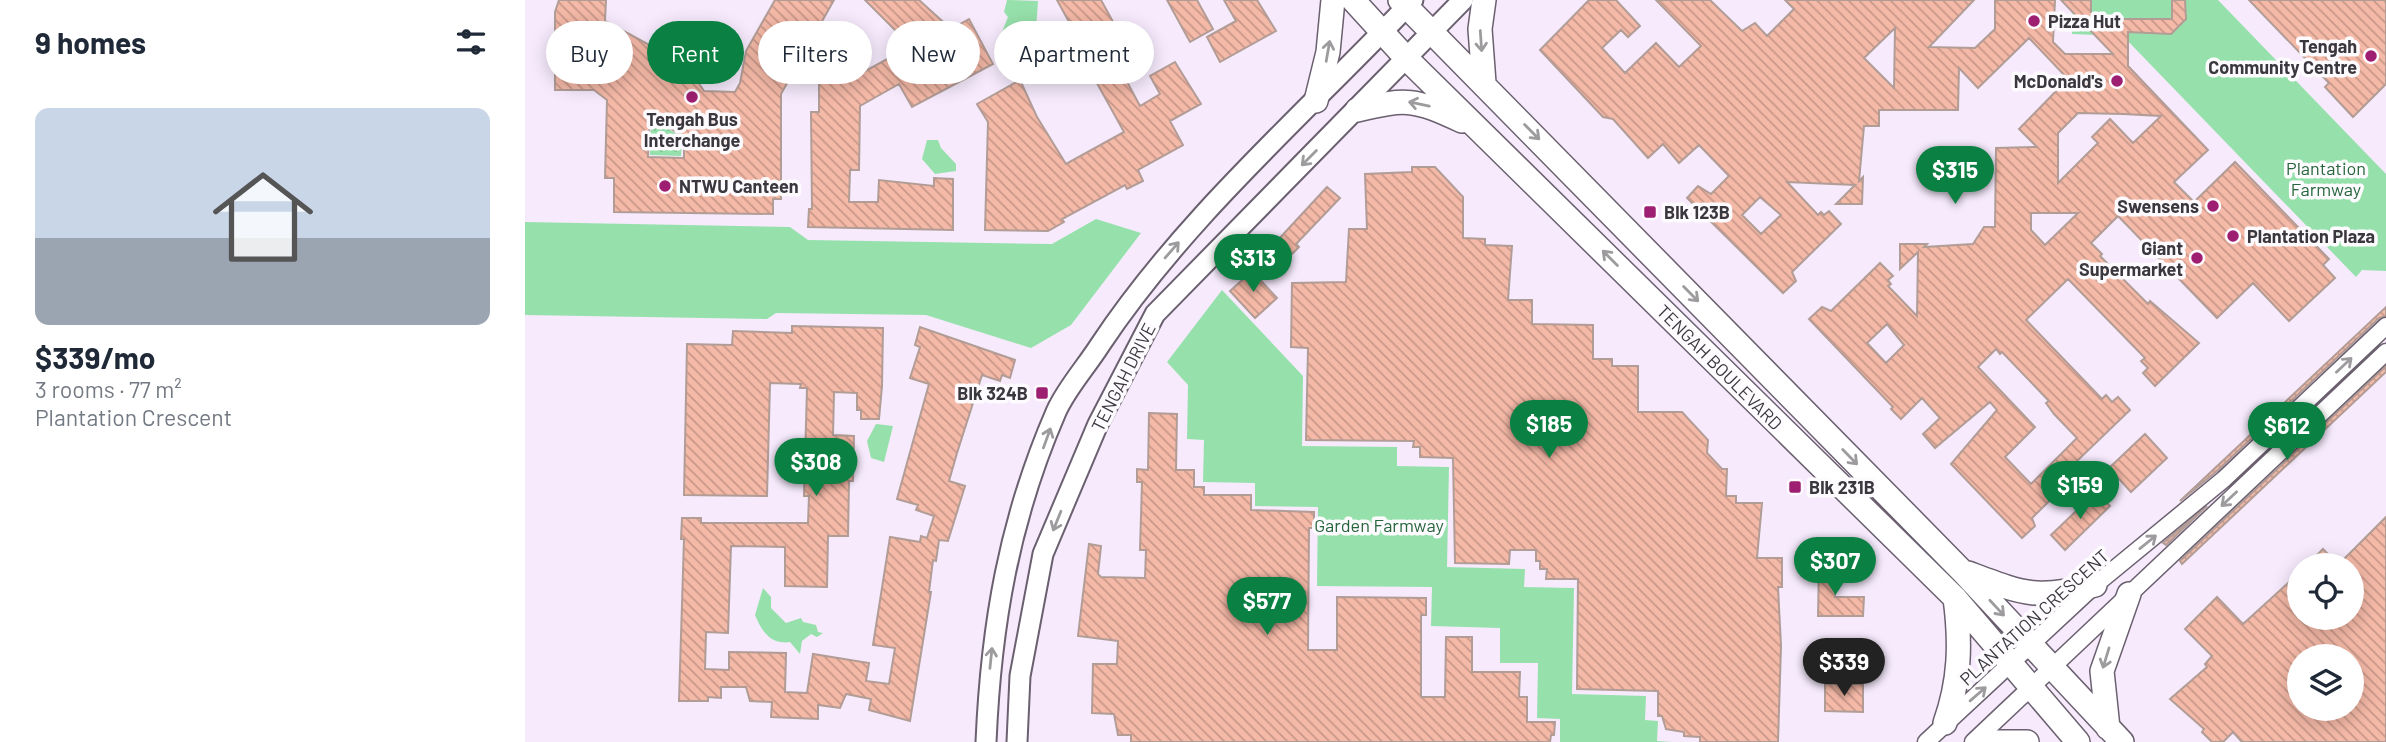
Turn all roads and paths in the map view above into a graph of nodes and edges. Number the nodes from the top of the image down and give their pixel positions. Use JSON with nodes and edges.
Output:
{"nodes":[{"id":1,"x":1333,"y":0,"type":"edge"},
{"id":2,"x":1353,"y":0,"type":"edge"},
{"id":3,"x":1463,"y":0,"type":"edge"},
{"id":4,"x":1484,"y":0,"type":"edge"},
{"id":5,"x":1406,"y":2,"type":"edge"},
{"id":6,"x":1383,"y":32,"type":"junction"},
{"id":7,"x":1432,"y":33,"type":"junction"},
{"id":8,"x":1407,"y":59,"type":"junction"},
{"id":9,"x":1484,"y":83,"type":"junction"},
{"id":10,"x":1316,"y":102,"type":"junction"},
{"id":11,"x":1357,"y":110,"type":"junction"},
{"id":12,"x":1478,"y":128,"type":"junction"},
{"id":13,"x":2386,"y":326,"type":"edge"},
{"id":14,"x":2386,"y":352,"type":"edge"},
{"id":15,"x":1962,"y":571,"type":"junction"},
{"id":16,"x":2095,"y":585,"type":"junction"},
{"id":17,"x":2129,"y":594,"type":"junction"},
{"id":18,"x":1955,"y":598,"type":"junction"},
{"id":19,"x":2032,"y":645,"type":"junction"},
{"id":20,"x":2012,"y":664,"type":"junction"},
{"id":21,"x":2051,"y":666,"type":"junction"},
{"id":22,"x":2032,"y":688,"type":"junction"},
{"id":23,"x":1018,"y":712,"type":"junction"},
{"id":24,"x":1945,"y":723,"type":"junction"},
{"id":25,"x":2115,"y":735,"type":"edge"},
{"id":26,"x":984,"y":737,"type":"edge"},
{"id":27,"x":1017,"y":742,"type":"edge"},
{"id":28,"x":1032,"y":742,"type":"edge"},
{"id":29,"x":1926,"y":742,"type":"edge"},
{"id":30,"x":1973,"y":742,"type":"edge"},
{"id":31,"x":1992,"y":742,"type":"edge"},
{"id":32,"x":2027,"y":742,"type":"edge"},
{"id":33,"x":2078,"y":742,"type":"edge"}],
"edges":[{"from":10,"to":1,"type":"main road","one_way":true},
{"from":2,"to":6,"type":"main road","name":"TENGAH BOULEVARD"},
{"from":3,"to":7,"type":"street","name":"TENGAH DRIVE"},
{"from":4,"to":9,"type":"main road","one_way":true},
{"from":5,"to":6,"type":"street","name":"TENGAH DRIVE"},
{"from":5,"to":7,"type":"main road","name":"TENGAH BOULEVARD"},
{"from":6,"to":8,"type":"main road","name":"TENGAH BOULEVARD"},
{"from":6,"to":10,"type":"street","name":"TENGAH DRIVE"},
{"from":7,"to":8,"type":"street","name":"TENGAH DRIVE"},
{"from":7,"to":9,"type":"main road","name":"TENGAH BOULEVARD"},
{"from":8,"to":11,"type":"street","name":"TENGAH DRIVE"},
{"from":8,"to":12,"type":"main road","name":"TENGAH BOULEVARD"},
{"from":9,"to":15,"type":"main road","name":"TENGAH BOULEVARD","one_way":true},
{"from":26,"to":10,"type":"street","name":"TENGAH DRIVE","one_way":true},
{"from":12,"to":11,"type":"main road","one_way":true},
{"from":11,"to":23,"type":"street","name":"TENGAH DRIVE","one_way":true},
{"from":18,"to":12,"type":"main road","name":"TENGAH BOULEVARD","one_way":true},
{"from":16,"to":13,"type":"street","name":"PLANTATION CRESCENT","one_way":true},
{"from":14,"to":17,"type":"street","one_way":true},
{"from":15,"to":16,"type":"main road"},
{"from":15,"to":19,"type":"main road","name":"TENGAH BOULEVARD","one_way":true},
{"from":16,"to":19,"type":"street","name":"PLANTATION CRESCENT"},
{"from":17,"to":21,"type":"street"},
{"from":17,"to":25,"type":"main road","one_way":true},
{"from":18,"to":20,"type":"main road","name":"TENGAH BOULEVARD"},
{"from":18,"to":24,"type":"main road"},
{"from":19,"to":20,"type":"street","name":"PLANTATION CRESCENT"},
{"from":19,"to":21,"type":"main road","name":"TENGAH BOULEVARD"},
{"from":20,"to":22,"type":"main road","name":"TENGAH BOULEVARD"},
{"from":24,"to":20,"type":"street","name":"PLANTATION CRESCENT","one_way":true},
{"from":21,"to":22,"type":"street"},
{"from":21,"to":25,"type":"main road","name":"TENGAH BOULEVARD"},
{"from":22,"to":30,"type":"street"},
{"from":22,"to":33,"type":"main road","name":"TENGAH BOULEVARD"},
{"from":23,"to":27,"type":"street","name":"TENGAH DRIVE"},
{"from":23,"to":28,"type":"street"},
{"from":24,"to":29,"type":"street","name":"PLANTATION CRESCENT"},
{"from":31,"to":32,"type":"main road"}]}
